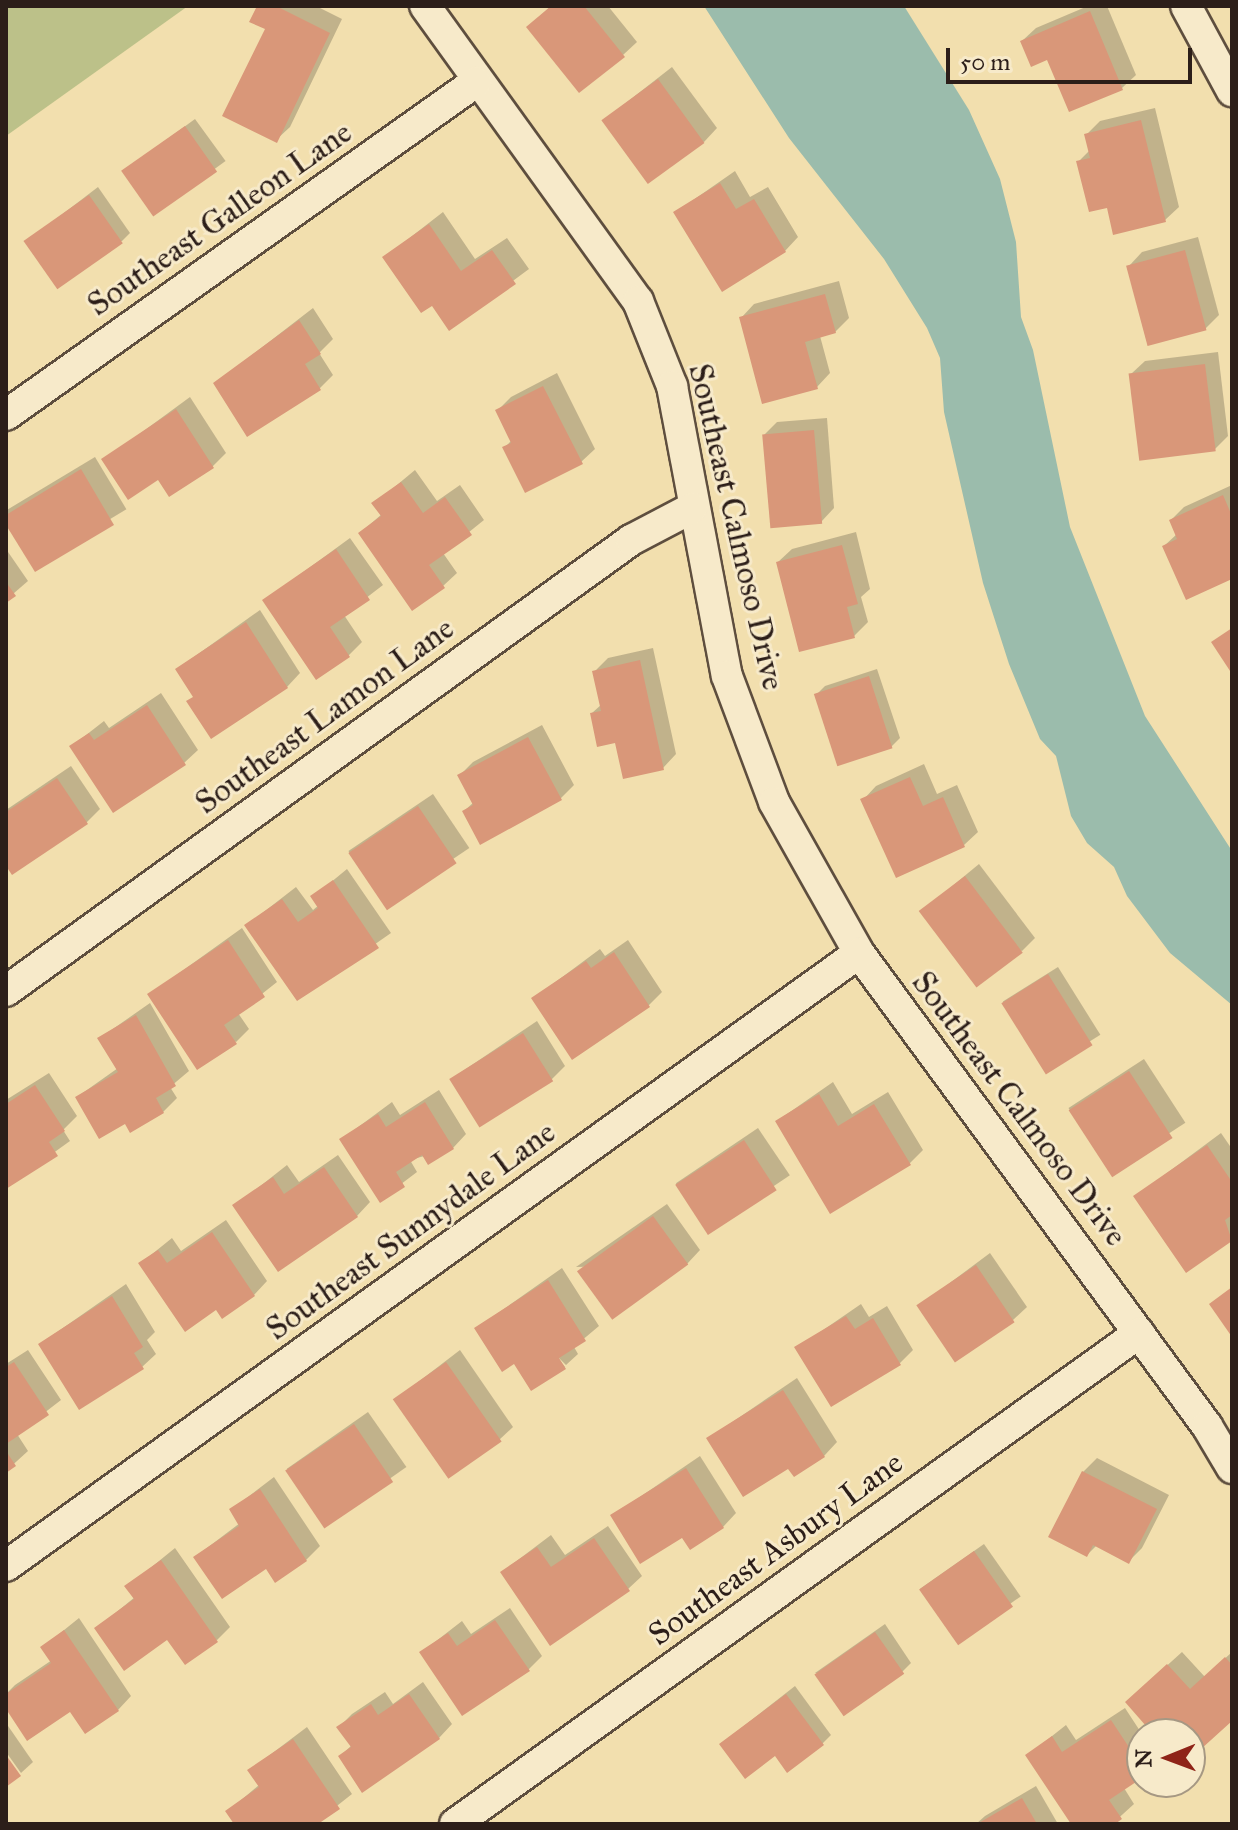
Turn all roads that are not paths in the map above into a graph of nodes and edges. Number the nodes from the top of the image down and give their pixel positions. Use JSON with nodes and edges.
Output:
{"nodes":[{"id":1,"x":425,"y":6,"type":"edge"},
{"id":2,"x":1186,"y":6,"type":"edge"},
{"id":3,"x":476,"y":82,"type":"junction"},
{"id":4,"x":1232,"y":91,"type":"edge"},
{"id":5,"x":6,"y":415,"type":"edge"},
{"id":6,"x":692,"y":508,"type":"junction"},
{"id":7,"x":859,"y":953,"type":"junction"},
{"id":8,"x":6,"y":991,"type":"edge"},
{"id":9,"x":1139,"y":1333,"type":"junction"},
{"id":10,"x":1232,"y":1468,"type":"edge"},
{"id":11,"x":6,"y":1566,"type":"edge"},
{"id":12,"x":455,"y":1824,"type":"edge"}],
"edges":[{"from":1,"to":3,"type":"street","name":"Southeast Calmoso Drive"},
{"from":2,"to":4,"type":"street"},
{"from":3,"to":5,"type":"street","name":"Southeast Galleon Lane"},
{"from":3,"to":6,"type":"street","name":"Southeast Calmoso Drive"},
{"from":6,"to":7,"type":"street","name":"Southeast Calmoso Drive"},
{"from":6,"to":8,"type":"street","name":"Southeast Lamon Lane"},
{"from":7,"to":9,"type":"street","name":"Southeast Calmoso Drive"},
{"from":7,"to":11,"type":"street","name":"Southeast Sunnydale Lane"},
{"from":9,"to":10,"type":"street","name":"Southeast Calmoso Drive"},
{"from":9,"to":12,"type":"street","name":"Southeast Asbury Lane"}]}
